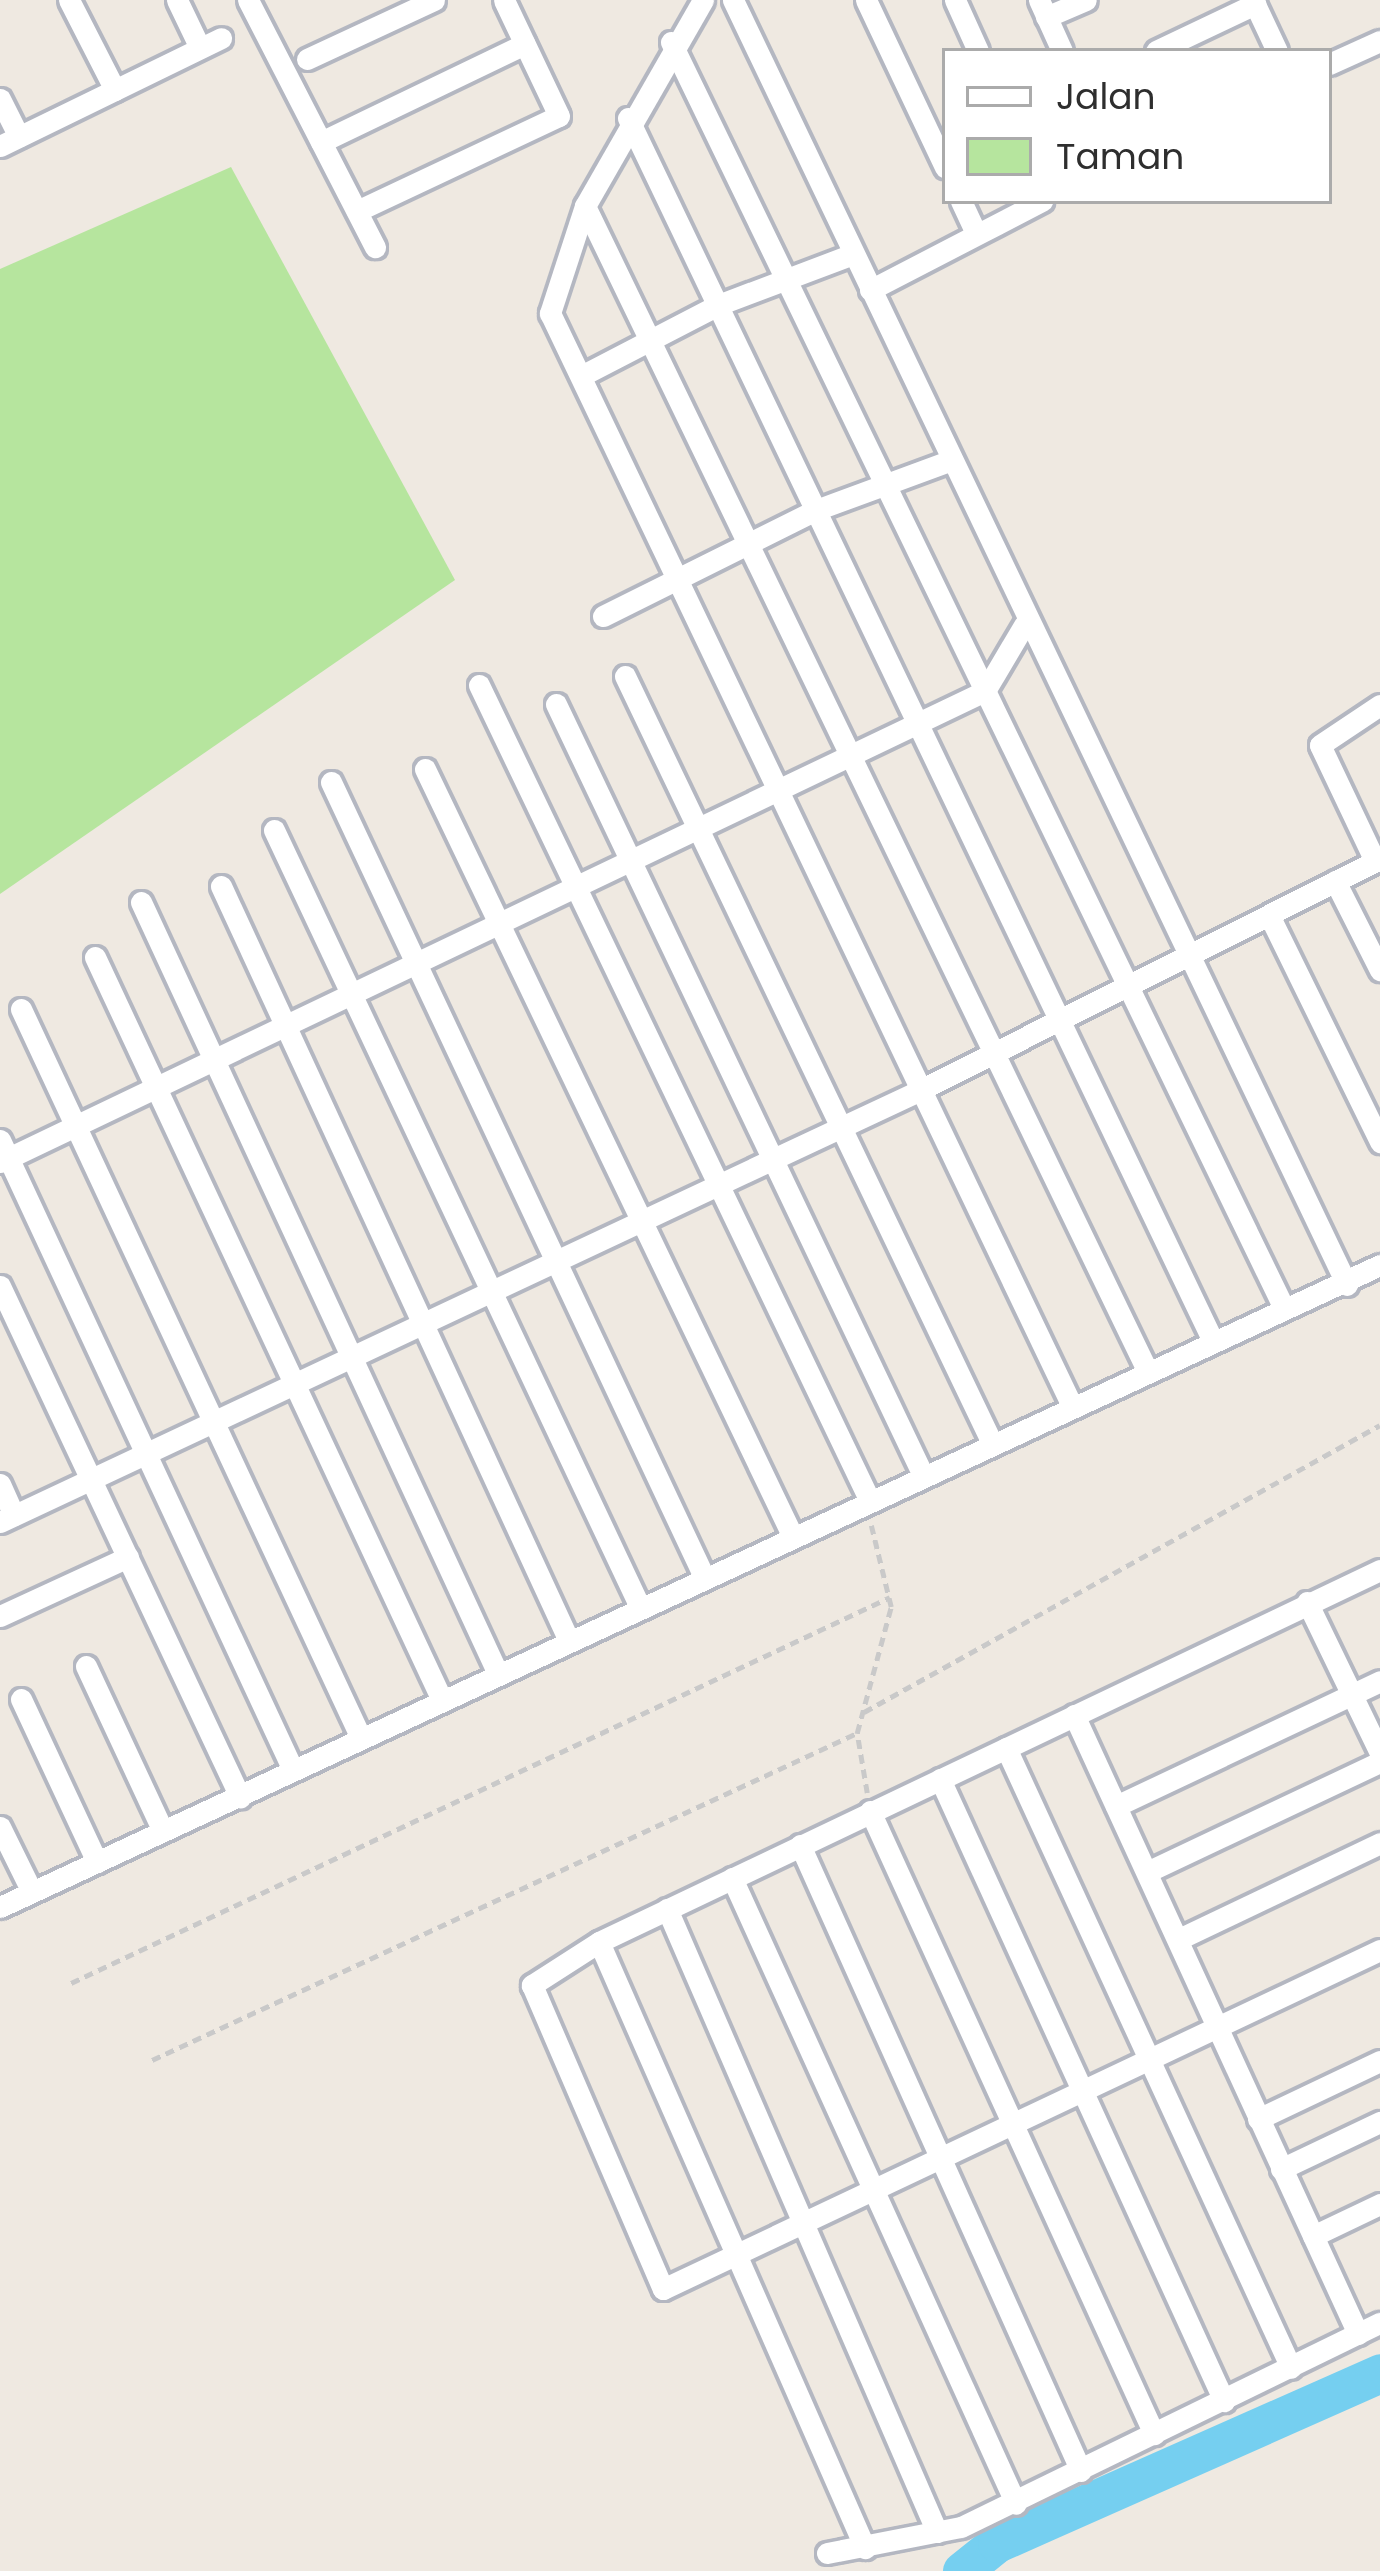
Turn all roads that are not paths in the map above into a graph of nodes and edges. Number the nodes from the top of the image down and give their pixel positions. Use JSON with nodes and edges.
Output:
{"nodes":[{"id":1,"x":69,"y":0,"type":"edge"},
{"id":2,"x":177,"y":0,"type":"edge"},
{"id":3,"x":248,"y":0,"type":"edge"},
{"id":4,"x":434,"y":0,"type":"edge"},
{"id":5,"x":504,"y":0,"type":"edge"},
{"id":6,"x":703,"y":0,"type":"edge"},
{"id":7,"x":734,"y":0,"type":"edge"},
{"id":8,"x":866,"y":0,"type":"edge"},
{"id":9,"x":955,"y":0,"type":"edge"},
{"id":10,"x":1086,"y":0,"type":"edge"},
{"id":11,"x":1254,"y":2,"type":"edge"},
{"id":12,"x":1043,"y":9,"type":"edge"},
{"id":13,"x":1380,"y":41,"type":"edge"},
{"id":14,"x":671,"y":42,"type":"junction"},
{"id":15,"x":525,"y":44,"type":"junction"},
{"id":16,"x":977,"y":48,"type":"edge"},
{"id":17,"x":1061,"y":48,"type":"edge"},
{"id":18,"x":1162,"y":48,"type":"edge"},
{"id":19,"x":1276,"y":48,"type":"edge"},
{"id":20,"x":307,"y":59,"type":"dead end"},
{"id":21,"x":1332,"y":63,"type":"edge"},
{"id":22,"x":115,"y":90,"type":"junction"},
{"id":23,"x":0,"y":99,"type":"edge"},
{"id":24,"x":628,"y":118,"type":"junction"},
{"id":25,"x":9,"y":141,"type":"edge"},
{"id":26,"x":321,"y":142,"type":"junction"},
{"id":27,"x":942,"y":161,"type":"edge"},
{"id":28,"x":962,"y":204,"type":"edge"},
{"id":29,"x":1036,"y":204,"type":"edge"},
{"id":30,"x":585,"y":206,"type":"junction"},
{"id":31,"x":356,"y":211,"type":"junction"},
{"id":32,"x":976,"y":233,"type":"junction"},
{"id":33,"x":375,"y":247,"type":"dead end"},
{"id":34,"x":853,"y":254,"type":"junction"},
{"id":35,"x":786,"y":275,"type":"junction"},
{"id":36,"x":870,"y":290,"type":"junction"},
{"id":37,"x":718,"y":305,"type":"junction"},
{"id":38,"x":656,"y":343,"type":"junction"},
{"id":39,"x":581,"y":376,"type":"junction"},
{"id":40,"x":952,"y":460,"type":"junction"},
{"id":41,"x":885,"y":480,"type":"junction"},
{"id":42,"x":816,"y":510,"type":"junction"},
{"id":43,"x":754,"y":548,"type":"junction"},
{"id":44,"x":675,"y":583,"type":"junction"},
{"id":45,"x":603,"y":616,"type":"dead end"},
{"id":46,"x":1024,"y":625,"type":"junction"},
{"id":47,"x":626,"y":676,"type":"dead end"},
{"id":48,"x":479,"y":685,"type":"dead end"},
{"id":49,"x":986,"y":691,"type":"junction"},
{"id":50,"x":556,"y":704,"type":"dead end"},
{"id":51,"x":1380,"y":705,"type":"edge"},
{"id":52,"x":917,"y":720,"type":"junction"},
{"id":53,"x":854,"y":758,"type":"junction"},
{"id":54,"x":425,"y":769,"type":"dead end"},
{"id":55,"x":331,"y":782,"type":"dead end"},
{"id":56,"x":777,"y":793,"type":"junction"},
{"id":57,"x":699,"y":829,"type":"junction"},
{"id":58,"x":274,"y":830,"type":"dead end"},
{"id":59,"x":1378,"y":860,"type":"edge"},
{"id":60,"x":631,"y":862,"type":"junction"},
{"id":61,"x":1335,"y":881,"type":"junction"},
{"id":62,"x":221,"y":886,"type":"dead end"},
{"id":63,"x":574,"y":890,"type":"junction"},
{"id":64,"x":141,"y":902,"type":"dead end"},
{"id":65,"x":1268,"y":915,"type":"junction"},
{"id":66,"x":500,"y":926,"type":"junction"},
{"id":67,"x":95,"y":957,"type":"dead end"},
{"id":68,"x":1190,"y":957,"type":"junction"},
{"id":69,"x":416,"y":964,"type":"junction"},
{"id":70,"x":1380,"y":970,"type":"edge"},
{"id":71,"x":1127,"y":989,"type":"junction"},
{"id":72,"x":352,"y":994,"type":"junction"},
{"id":73,"x":21,"y":1009,"type":"dead end"},
{"id":74,"x":1058,"y":1021,"type":"junction"},
{"id":75,"x":286,"y":1026,"type":"junction"},
{"id":76,"x":989,"y":1054,"type":"junction"},
{"id":77,"x":214,"y":1060,"type":"junction"},
{"id":78,"x":156,"y":1087,"type":"junction"},
{"id":79,"x":914,"y":1093,"type":"junction"},
{"id":80,"x":76,"y":1126,"type":"junction"},
{"id":81,"x":842,"y":1126,"type":"junction"},
{"id":82,"x":1380,"y":1142,"type":"edge"},
{"id":83,"x":2,"y":1153,"type":"edge"},
{"id":84,"x":777,"y":1154,"type":"junction"},
{"id":85,"x":714,"y":1185,"type":"junction"},
{"id":86,"x":641,"y":1219,"type":"junction"},
{"id":87,"x":555,"y":1258,"type":"junction"},
{"id":88,"x":1380,"y":1264,"type":"edge"},
{"id":89,"x":1347,"y":1285,"type":"junction"},
{"id":90,"x":0,"y":1286,"type":"edge"},
{"id":91,"x":490,"y":1288,"type":"junction"},
{"id":92,"x":1282,"y":1304,"type":"junction"},
{"id":93,"x":422,"y":1321,"type":"junction"},
{"id":94,"x":1210,"y":1335,"type":"junction"},
{"id":95,"x":351,"y":1354,"type":"junction"},
{"id":96,"x":1148,"y":1372,"type":"junction"},
{"id":97,"x":294,"y":1381,"type":"junction"},
{"id":98,"x":1072,"y":1406,"type":"junction"},
{"id":99,"x":213,"y":1420,"type":"junction"},
{"id":100,"x":992,"y":1442,"type":"junction"},
{"id":101,"x":145,"y":1452,"type":"junction"},
{"id":102,"x":923,"y":1475,"type":"junction"},
{"id":103,"x":91,"y":1480,"type":"junction"},
{"id":104,"x":0,"y":1484,"type":"edge"},
{"id":105,"x":869,"y":1498,"type":"junction"},
{"id":106,"x":7,"y":1518,"type":"edge"},
{"id":107,"x":793,"y":1538,"type":"junction"},
{"id":108,"x":128,"y":1557,"type":"junction"},
{"id":109,"x":1380,"y":1570,"type":"edge"},
{"id":110,"x":704,"y":1577,"type":"junction"},
{"id":111,"x":1307,"y":1602,"type":"junction"},
{"id":112,"x":640,"y":1607,"type":"junction"},
{"id":113,"x":0,"y":1616,"type":"edge"},
{"id":114,"x":569,"y":1641,"type":"junction"},
{"id":115,"x":86,"y":1666,"type":"dead end"},
{"id":116,"x":498,"y":1674,"type":"junction"},
{"id":117,"x":1380,"y":1681,"type":"edge"},
{"id":118,"x":1352,"y":1694,"type":"junction"},
{"id":119,"x":21,"y":1699,"type":"dead end"},
{"id":120,"x":442,"y":1700,"type":"junction"},
{"id":121,"x":1073,"y":1714,"type":"junction"},
{"id":122,"x":361,"y":1738,"type":"junction"},
{"id":123,"x":1006,"y":1748,"type":"junction"},
{"id":124,"x":1380,"y":1753,"type":"edge"},
{"id":125,"x":1380,"y":1762,"type":"edge"},
{"id":126,"x":293,"y":1770,"type":"junction"},
{"id":127,"x":940,"y":1779,"type":"junction"},
{"id":128,"x":240,"y":1797,"type":"junction"},
{"id":129,"x":1116,"y":1806,"type":"junction"},
{"id":130,"x":870,"y":1811,"type":"junction"},
{"id":131,"x":0,"y":1827,"type":"edge"},
{"id":132,"x":163,"y":1831,"type":"junction"},
{"id":133,"x":1380,"y":1843,"type":"edge"},
{"id":134,"x":800,"y":1845,"type":"junction"},
{"id":135,"x":97,"y":1862,"type":"junction"},
{"id":136,"x":1147,"y":1872,"type":"junction"},
{"id":137,"x":732,"y":1878,"type":"junction"},
{"id":138,"x":32,"y":1892,"type":"junction"},
{"id":139,"x":0,"y":1907,"type":"edge"},
{"id":140,"x":667,"y":1909,"type":"junction"},
{"id":141,"x":1179,"y":1939,"type":"junction"},
{"id":142,"x":598,"y":1942,"type":"junction"},
{"id":143,"x":1380,"y":1950,"type":"edge"},
{"id":144,"x":1217,"y":2027,"type":"junction"},
{"id":145,"x":1149,"y":2060,"type":"junction"},
{"id":146,"x":1380,"y":2061,"type":"edge"},
{"id":147,"x":1082,"y":2090,"type":"junction"},
{"id":148,"x":1258,"y":2119,"type":"junction"},
{"id":149,"x":1012,"y":2122,"type":"junction"},
{"id":150,"x":1380,"y":2122,"type":"edge"},
{"id":151,"x":940,"y":2156,"type":"junction"},
{"id":152,"x":1281,"y":2169,"type":"junction"},
{"id":153,"x":873,"y":2188,"type":"junction"},
{"id":154,"x":1380,"y":2204,"type":"edge"},
{"id":155,"x":802,"y":2221,"type":"junction"},
{"id":156,"x":1312,"y":2236,"type":"junction"},
{"id":157,"x":736,"y":2252,"type":"junction"},
{"id":158,"x":1380,"y":2323,"type":"edge"},
{"id":159,"x":1358,"y":2334,"type":"junction"},
{"id":160,"x":1291,"y":2368,"type":"junction"},
{"id":161,"x":1224,"y":2401,"type":"junction"},
{"id":162,"x":1154,"y":2434,"type":"junction"},
{"id":163,"x":1082,"y":2471,"type":"junction"},
{"id":164,"x":1016,"y":2504,"type":"junction"},
{"id":165,"x":937,"y":2532,"type":"junction"},
{"id":166,"x":866,"y":2548,"type":"junction"},
{"id":167,"x":827,"y":2553,"type":"dead end"}],
"edges":[{"from":1,"to":22,"type":"street"},
{"from":2,"to":22,"type":"street"},
{"from":3,"to":26,"type":"street"},
{"from":4,"to":20,"type":"street"},
{"from":5,"to":15,"type":"street"},
{"from":6,"to":14,"type":"street"},
{"from":7,"to":34,"type":"street"},
{"from":8,"to":27,"type":"street"},
{"from":9,"to":16,"type":"street"},
{"from":10,"to":12,"type":"street"},
{"from":11,"to":18,"type":"street"},
{"from":11,"to":19,"type":"street"},
{"from":12,"to":17,"type":"street"},
{"from":13,"to":21,"type":"street"},
{"from":14,"to":24,"type":"street"},
{"from":14,"to":35,"type":"street"},
{"from":15,"to":26,"type":"street"},
{"from":15,"to":31,"type":"street"},
{"from":22,"to":25,"type":"street"},
{"from":23,"to":25,"type":"street"},
{"from":24,"to":30,"type":"street"},
{"from":24,"to":37,"type":"street"},
{"from":26,"to":31,"type":"street"},
{"from":28,"to":32,"type":"street"},
{"from":29,"to":32,"type":"street"},
{"from":30,"to":38,"type":"street"},
{"from":30,"to":39,"type":"street"},
{"from":31,"to":33,"type":"street"},
{"from":32,"to":36,"type":"street"},
{"from":34,"to":35,"type":"street"},
{"from":34,"to":36,"type":"street"},
{"from":35,"to":37,"type":"street"},
{"from":35,"to":41,"type":"street"},
{"from":36,"to":40,"type":"street"},
{"from":37,"to":38,"type":"street"},
{"from":37,"to":42,"type":"street"},
{"from":38,"to":39,"type":"street"},
{"from":38,"to":43,"type":"street"},
{"from":39,"to":44,"type":"street"},
{"from":40,"to":41,"type":"street"},
{"from":40,"to":46,"type":"street"},
{"from":41,"to":42,"type":"street"},
{"from":41,"to":49,"type":"street"},
{"from":42,"to":43,"type":"street"},
{"from":42,"to":52,"type":"street"},
{"from":43,"to":44,"type":"street"},
{"from":43,"to":53,"type":"street"},
{"from":44,"to":45,"type":"street"},
{"from":44,"to":56,"type":"street"},
{"from":46,"to":49,"type":"street"},
{"from":46,"to":68,"type":"street"},
{"from":47,"to":57,"type":"street"},
{"from":48,"to":63,"type":"street"},
{"from":49,"to":52,"type":"street"},
{"from":49,"to":71,"type":"street"},
{"from":50,"to":60,"type":"street"},
{"from":51,"to":59,"type":"street"},
{"from":52,"to":53,"type":"street"},
{"from":52,"to":74,"type":"street"},
{"from":53,"to":56,"type":"street"},
{"from":53,"to":76,"type":"street"},
{"from":54,"to":66,"type":"street"},
{"from":55,"to":69,"type":"street"},
{"from":56,"to":57,"type":"street"},
{"from":56,"to":79,"type":"street"},
{"from":57,"to":60,"type":"street"},
{"from":57,"to":81,"type":"street"},
{"from":58,"to":72,"type":"street"},
{"from":59,"to":61,"type":"street"},
{"from":60,"to":63,"type":"street"},
{"from":60,"to":84,"type":"street"},
{"from":61,"to":65,"type":"street"},
{"from":61,"to":70,"type":"street"},
{"from":62,"to":75,"type":"street"},
{"from":63,"to":66,"type":"street"},
{"from":63,"to":85,"type":"street"},
{"from":64,"to":77,"type":"street"},
{"from":65,"to":68,"type":"street"},
{"from":65,"to":82,"type":"street"},
{"from":66,"to":69,"type":"street"},
{"from":66,"to":86,"type":"street"},
{"from":67,"to":78,"type":"street"},
{"from":68,"to":71,"type":"street"},
{"from":68,"to":89,"type":"street"},
{"from":69,"to":72,"type":"street"},
{"from":69,"to":87,"type":"street"},
{"from":71,"to":74,"type":"street"},
{"from":71,"to":92,"type":"street"},
{"from":72,"to":75,"type":"street"},
{"from":72,"to":91,"type":"street"},
{"from":73,"to":80,"type":"street"},
{"from":74,"to":76,"type":"street"},
{"from":74,"to":94,"type":"street"},
{"from":75,"to":77,"type":"street"},
{"from":75,"to":93,"type":"street"},
{"from":76,"to":79,"type":"street"},
{"from":76,"to":96,"type":"street"},
{"from":77,"to":78,"type":"street"},
{"from":77,"to":95,"type":"street"},
{"from":78,"to":80,"type":"street"},
{"from":78,"to":97,"type":"street"},
{"from":79,"to":81,"type":"street"},
{"from":79,"to":98,"type":"street"},
{"from":80,"to":83,"type":"street"},
{"from":80,"to":99,"type":"street"},
{"from":81,"to":84,"type":"street"},
{"from":81,"to":100,"type":"street"},
{"from":83,"to":101,"type":"street"},
{"from":84,"to":85,"type":"street"},
{"from":84,"to":102,"type":"street"},
{"from":85,"to":86,"type":"street"},
{"from":85,"to":105,"type":"street"},
{"from":86,"to":87,"type":"street"},
{"from":86,"to":107,"type":"street"},
{"from":87,"to":91,"type":"street"},
{"from":87,"to":110,"type":"street"},
{"from":88,"to":89,"type":"street"},
{"from":89,"to":92,"type":"street"},
{"from":90,"to":103,"type":"street"},
{"from":91,"to":93,"type":"street"},
{"from":91,"to":112,"type":"street"},
{"from":92,"to":94,"type":"street"},
{"from":93,"to":95,"type":"street"},
{"from":93,"to":114,"type":"street"},
{"from":94,"to":96,"type":"street"},
{"from":95,"to":97,"type":"street"},
{"from":95,"to":116,"type":"street"},
{"from":96,"to":98,"type":"street"},
{"from":97,"to":99,"type":"street"},
{"from":97,"to":120,"type":"street"},
{"from":98,"to":100,"type":"street"},
{"from":99,"to":101,"type":"street"},
{"from":99,"to":122,"type":"street"},
{"from":100,"to":102,"type":"street"},
{"from":101,"to":103,"type":"street"},
{"from":101,"to":126,"type":"street"},
{"from":102,"to":105,"type":"street"},
{"from":103,"to":106,"type":"street"},
{"from":103,"to":108,"type":"street"},
{"from":104,"to":106,"type":"street"},
{"from":105,"to":107,"type":"street"},
{"from":107,"to":110,"type":"street"},
{"from":108,"to":113,"type":"street"},
{"from":108,"to":128,"type":"street"},
{"from":109,"to":111,"type":"street"},
{"from":110,"to":112,"type":"street"},
{"from":111,"to":118,"type":"street"},
{"from":111,"to":121,"type":"street"},
{"from":112,"to":114,"type":"street"},
{"from":114,"to":116,"type":"street"},
{"from":115,"to":132,"type":"street"},
{"from":116,"to":120,"type":"street"},
{"from":117,"to":118,"type":"street"},
{"from":118,"to":124,"type":"street"},
{"from":118,"to":129,"type":"street"},
{"from":119,"to":135,"type":"street"},
{"from":120,"to":122,"type":"street"},
{"from":121,"to":123,"type":"street"},
{"from":121,"to":129,"type":"street"},
{"from":122,"to":126,"type":"street"},
{"from":123,"to":127,"type":"street"},
{"from":123,"to":145,"type":"street"},
{"from":125,"to":136,"type":"street"},
{"from":126,"to":128,"type":"street"},
{"from":127,"to":130,"type":"street"},
{"from":127,"to":147,"type":"street"},
{"from":128,"to":132,"type":"street"},
{"from":129,"to":136,"type":"street"},
{"from":130,"to":134,"type":"street"},
{"from":130,"to":149,"type":"street"},
{"from":131,"to":138,"type":"street"},
{"from":132,"to":135,"type":"street"},
{"from":133,"to":141,"type":"street"},
{"from":134,"to":137,"type":"street"},
{"from":134,"to":151,"type":"street"},
{"from":135,"to":138,"type":"street"},
{"from":136,"to":141,"type":"street"},
{"from":137,"to":140,"type":"street"},
{"from":137,"to":153,"type":"street"},
{"from":138,"to":139,"type":"street"},
{"from":140,"to":142,"type":"street"},
{"from":140,"to":155,"type":"street"},
{"from":141,"to":144,"type":"street"},
{"from":142,"to":157,"type":"street"},
{"from":142,"to":157,"type":"street"},
{"from":143,"to":144,"type":"street"},
{"from":144,"to":145,"type":"street"},
{"from":144,"to":148,"type":"street"},
{"from":145,"to":147,"type":"street"},
{"from":145,"to":160,"type":"street"},
{"from":146,"to":148,"type":"street"},
{"from":147,"to":149,"type":"street"},
{"from":147,"to":161,"type":"street"},
{"from":148,"to":152,"type":"street"},
{"from":149,"to":151,"type":"street"},
{"from":149,"to":162,"type":"street"},
{"from":150,"to":152,"type":"street"},
{"from":151,"to":153,"type":"street"},
{"from":151,"to":163,"type":"street"},
{"from":152,"to":156,"type":"street"},
{"from":153,"to":155,"type":"street"},
{"from":153,"to":164,"type":"street"},
{"from":154,"to":156,"type":"street"},
{"from":155,"to":157,"type":"street"},
{"from":155,"to":165,"type":"street"},
{"from":156,"to":159,"type":"street"},
{"from":157,"to":166,"type":"street"},
{"from":158,"to":159,"type":"street"},
{"from":159,"to":160,"type":"street"},
{"from":160,"to":161,"type":"street"},
{"from":161,"to":162,"type":"street"},
{"from":162,"to":163,"type":"street"},
{"from":163,"to":164,"type":"street"},
{"from":164,"to":165,"type":"street"},
{"from":165,"to":166,"type":"street"},
{"from":166,"to":167,"type":"street"}]}
